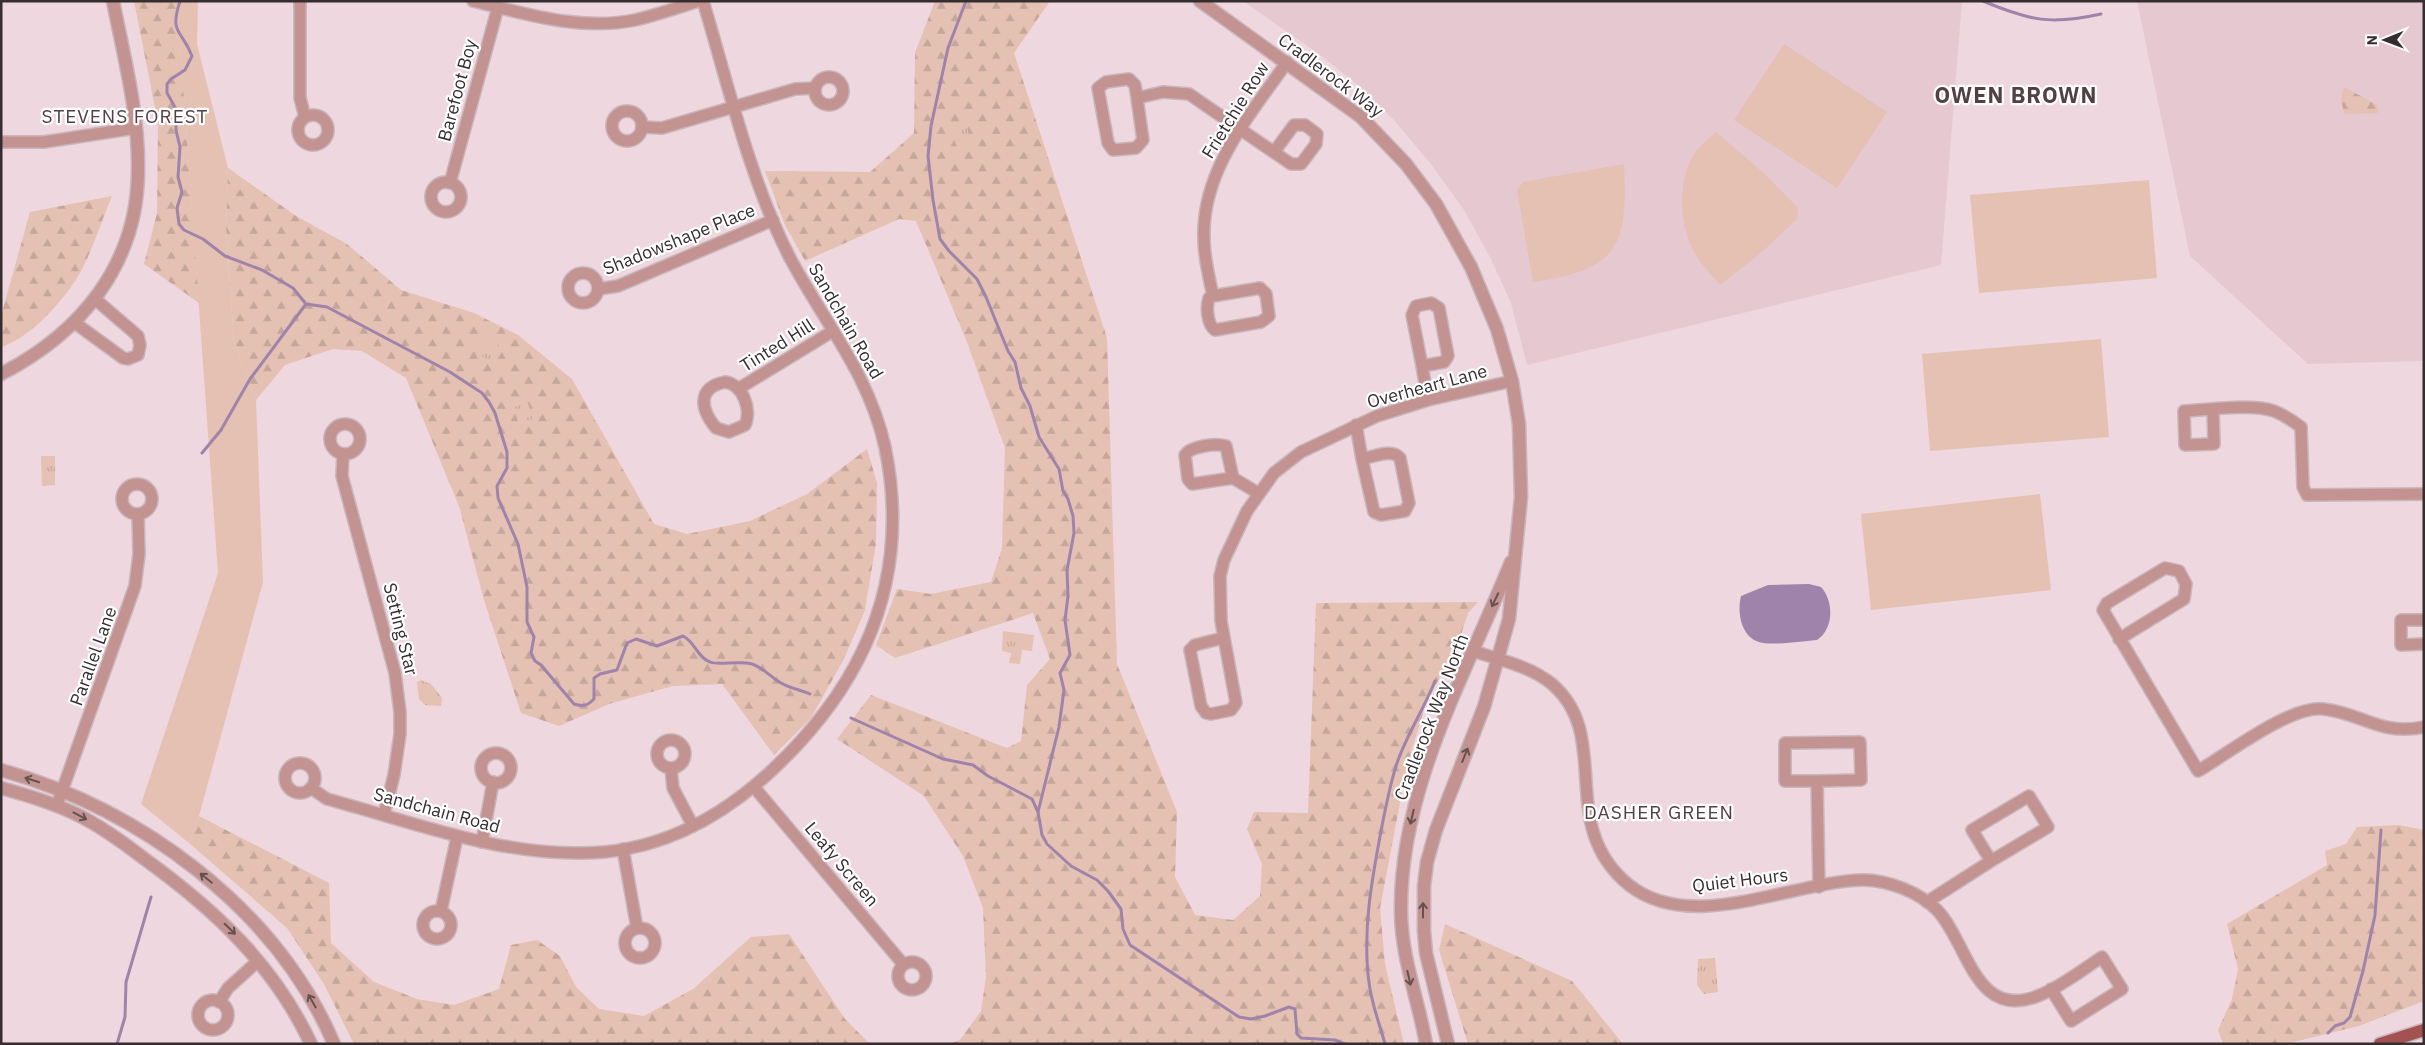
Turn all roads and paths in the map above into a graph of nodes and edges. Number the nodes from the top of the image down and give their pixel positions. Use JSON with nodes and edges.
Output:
{"nodes":[{"id":1,"x":113,"y":1,"type":"edge"},
{"id":2,"x":300,"y":1,"type":"edge"},
{"id":3,"x":473,"y":1,"type":"edge"},
{"id":4,"x":698,"y":1,"type":"edge"},
{"id":5,"x":704,"y":1,"type":"edge"},
{"id":6,"x":1200,"y":1,"type":"edge"},
{"id":7,"x":665,"y":6,"type":"edge"},
{"id":8,"x":498,"y":7,"type":"junction"},
{"id":9,"x":1287,"y":62,"type":"junction"},
{"id":10,"x":815,"y":88,"type":"dead end"},
{"id":11,"x":1137,"y":98,"type":"junction"},
{"id":12,"x":735,"y":106,"type":"junction"},
{"id":13,"x":305,"y":117,"type":"dead end"},
{"id":14,"x":642,"y":127,"type":"dead end"},
{"id":15,"x":136,"y":128,"type":"junction"},
{"id":16,"x":1241,"y":128,"type":"junction"},
{"id":17,"x":1,"y":142,"type":"edge"},
{"id":18,"x":1274,"y":152,"type":"dead end"},
{"id":19,"x":450,"y":183,"type":"dead end"},
{"id":20,"x":773,"y":220,"type":"junction"},
{"id":21,"x":598,"y":289,"type":"dead end"},
{"id":22,"x":1213,"y":296,"type":"junction"},
{"id":23,"x":95,"y":299,"type":"junction"},
{"id":24,"x":75,"y":323,"type":"junction"},
{"id":25,"x":834,"y":331,"type":"junction"},
{"id":26,"x":1422,"y":366,"type":"junction"},
{"id":27,"x":1,"y":374,"type":"edge"},
{"id":28,"x":1512,"y":381,"type":"junction"},
{"id":29,"x":738,"y":389,"type":"junction"},
{"id":30,"x":1428,"y":400,"type":"junction"},
{"id":31,"x":2213,"y":410,"type":"dead end"},
{"id":32,"x":1356,"y":425,"type":"junction"},
{"id":33,"x":343,"y":454,"type":"dead end"},
{"id":34,"x":1362,"y":459,"type":"junction"},
{"id":35,"x":1233,"y":478,"type":"junction"},
{"id":36,"x":1258,"y":493,"type":"junction"},
{"id":37,"x":2424,"y":494,"type":"edge"},
{"id":38,"x":138,"y":514,"type":"dead end"},
{"id":39,"x":1514,"y":555,"type":"junction"},
{"id":40,"x":2424,"y":620,"type":"edge"},
{"id":41,"x":1223,"y":638,"type":"junction"},
{"id":42,"x":2119,"y":639,"type":"junction"},
{"id":43,"x":2424,"y":644,"type":"edge"},
{"id":44,"x":1473,"y":651,"type":"junction"},
{"id":45,"x":1499,"y":660,"type":"junction"},
{"id":46,"x":2424,"y":727,"type":"edge"},
{"id":47,"x":671,"y":768,"type":"dead end"},
{"id":48,"x":1,"y":770,"type":"edge"},
{"id":49,"x":1817,"y":781,"type":"junction"},
{"id":50,"x":493,"y":782,"type":"dead end"},
{"id":51,"x":754,"y":787,"type":"junction"},
{"id":52,"x":1,"y":788,"type":"edge"},
{"id":53,"x":311,"y":788,"type":"dead end"},
{"id":54,"x":62,"y":790,"type":"junction"},
{"id":55,"x":57,"y":805,"type":"junction"},
{"id":56,"x":384,"y":814,"type":"junction"},
{"id":57,"x":693,"y":826,"type":"junction"},
{"id":58,"x":457,"y":837,"type":"junction"},
{"id":59,"x":482,"y":842,"type":"junction"},
{"id":60,"x":623,"y":849,"type":"junction"},
{"id":61,"x":1991,"y":861,"type":"junction"},
{"id":62,"x":1819,"y":887,"type":"junction"},
{"id":63,"x":1927,"y":902,"type":"junction"},
{"id":64,"x":440,"y":911,"type":"dead end"},
{"id":65,"x":637,"y":928,"type":"dead end"},
{"id":66,"x":258,"y":961,"type":"junction"},
{"id":67,"x":903,"y":964,"type":"dead end"},
{"id":68,"x":2051,"y":989,"type":"junction"},
{"id":69,"x":219,"y":1002,"type":"dead end"},
{"id":70,"x":2424,"y":1030,"type":"edge"},
{"id":71,"x":310,"y":1044,"type":"edge"},
{"id":72,"x":334,"y":1044,"type":"edge"},
{"id":73,"x":1426,"y":1044,"type":"edge"},
{"id":74,"x":1448,"y":1044,"type":"edge"},
{"id":75,"x":2380,"y":1044,"type":"edge"}],
"edges":[{"from":1,"to":15,"type":"street"},
{"from":2,"to":13,"type":"street"},
{"from":3,"to":8,"type":"street"},
{"from":4,"to":7,"type":"street"},
{"from":5,"to":12,"type":"street","name":"Sandchain Road"},
{"from":6,"to":9,"type":"street","name":"Cradlerock Way"},
{"from":7,"to":8,"type":"street"},
{"from":8,"to":19,"type":"street","name":"Barefoot Boy"},
{"from":9,"to":16,"type":"street","name":"Frietchie Row"},
{"from":9,"to":28,"type":"street","name":"Cradlerock Way"},
{"from":10,"to":12,"type":"street"},
{"from":11,"to":11,"type":"street"},
{"from":11,"to":16,"type":"street"},
{"from":12,"to":14,"type":"street"},
{"from":12,"to":20,"type":"street","name":"Sandchain Road"},
{"from":15,"to":17,"type":"street"},
{"from":15,"to":23,"type":"street"},
{"from":16,"to":18,"type":"street"},
{"from":16,"to":22,"type":"street","name":"Frietchie Row"},
{"from":20,"to":21,"type":"street","name":"Shadowshape Place"},
{"from":20,"to":25,"type":"street","name":"Sandchain Road"},
{"from":22,"to":22,"type":"street","name":"Frietchie Row"},
{"from":23,"to":24,"type":"street"},
{"from":23,"to":24,"type":"street"},
{"from":24,"to":27,"type":"street"},
{"from":25,"to":29,"type":"street","name":"Tinted Hill"},
{"from":25,"to":51,"type":"street","name":"Sandchain Road"},
{"from":26,"to":26,"type":"street"},
{"from":26,"to":30,"type":"street"},
{"from":28,"to":30,"type":"street","name":"Overheart Lane"},
{"from":28,"to":39,"type":"street","name":"Cradlerock Way North"},
{"from":29,"to":29,"type":"street","name":"Tinted Hill"},
{"from":30,"to":32,"type":"street","name":"Overheart Lane"},
{"from":31,"to":37,"type":"street"},
{"from":32,"to":34,"type":"street"},
{"from":32,"to":36,"type":"street","name":"Overheart Lane"},
{"from":33,"to":56,"type":"street","name":"Setting Star"},
{"from":34,"to":34,"type":"street"},
{"from":35,"to":35,"type":"street"},
{"from":35,"to":36,"type":"street"},
{"from":36,"to":41,"type":"street","name":"Overheart Lane"},
{"from":38,"to":54,"type":"street","name":"Parallel Lane"},
{"from":39,"to":44,"type":"street","name":"Cradlerock Way North","one_way":true},
{"from":39,"to":45,"type":"street","name":"Cradlerock Way North"},
{"from":40,"to":43,"type":"street"},
{"from":41,"to":41,"type":"street","name":"Overheart Lane"},
{"from":42,"to":42,"type":"street"},
{"from":42,"to":46,"type":"street"},
{"from":44,"to":45,"type":"street","name":"Quiet Hours"},
{"from":44,"to":73,"type":"street","name":"Cradlerock Way North","one_way":true},
{"from":45,"to":62,"type":"street","name":"Quiet Hours"},
{"from":74,"to":45,"type":"street","name":"Cradlerock Way North","one_way":true},
{"from":47,"to":57,"type":"street"},
{"from":54,"to":48,"type":"street","one_way":true},
{"from":49,"to":49,"type":"street"},
{"from":49,"to":62,"type":"street"},
{"from":50,"to":59,"type":"street"},
{"from":51,"to":57,"type":"street","name":"Sandchain Road"},
{"from":51,"to":67,"type":"street","name":"Leafy Screen"},
{"from":52,"to":55,"type":"street"},
{"from":53,"to":56,"type":"street","name":"Sandchain Road"},
{"from":54,"to":55,"type":"street","name":"Parallel Lane"},
{"from":72,"to":54,"type":"street","one_way":true},
{"from":55,"to":66,"type":"street","one_way":true},
{"from":56,"to":58,"type":"street","name":"Sandchain Road"},
{"from":57,"to":60,"type":"street","name":"Sandchain Road"},
{"from":58,"to":59,"type":"street","name":"Sandchain Road"},
{"from":58,"to":64,"type":"street"},
{"from":59,"to":60,"type":"street","name":"Sandchain Road"},
{"from":60,"to":65,"type":"street"},
{"from":61,"to":61,"type":"street"},
{"from":61,"to":63,"type":"street"},
{"from":62,"to":63,"type":"street","name":"Quiet Hours"},
{"from":63,"to":68,"type":"street","name":"Quiet Hours"},
{"from":66,"to":69,"type":"street"},
{"from":66,"to":71,"type":"street"},
{"from":68,"to":68,"type":"street","name":"Quiet Hours"},
{"from":70,"to":75,"type":"main road"}]}
